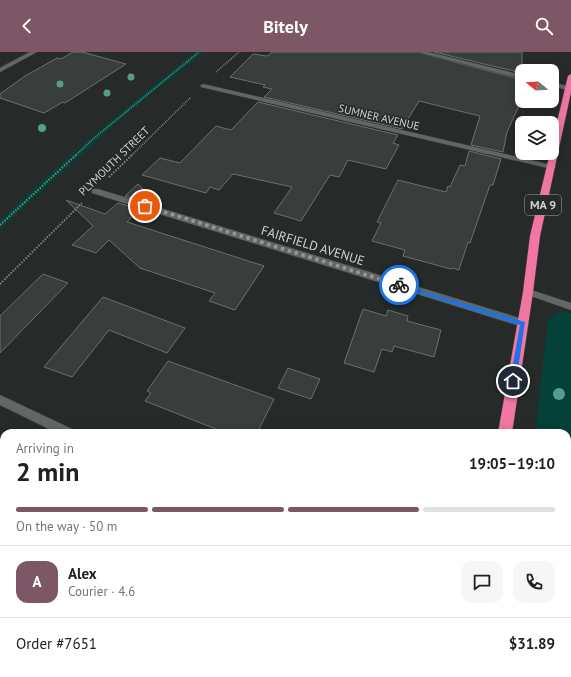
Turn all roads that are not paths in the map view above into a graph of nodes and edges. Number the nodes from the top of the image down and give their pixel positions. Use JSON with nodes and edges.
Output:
{"nodes":[{"id":1,"x":34,"y":52,"type":"edge"},
{"id":2,"x":421,"y":52,"type":"edge"},
{"id":3,"x":0,"y":70,"type":"edge"},
{"id":4,"x":515,"y":75,"type":"edge"},
{"id":5,"x":571,"y":76,"type":"edge"},
{"id":6,"x":203,"y":86,"type":"road end"},
{"id":7,"x":559,"y":86,"type":"edge"},
{"id":8,"x":569,"y":89,"type":"edge"},
{"id":9,"x":552,"y":167,"type":"junction"},
{"id":10,"x":95,"y":191,"type":"road end"},
{"id":11,"x":528,"y":292,"type":"junction"},
{"id":12,"x":571,"y":307,"type":"edge"},
{"id":13,"x":523,"y":323,"type":"junction"},
{"id":14,"x":0,"y":400,"type":"edge"},
{"id":15,"x":60,"y":429,"type":"edge"},
{"id":16,"x":506,"y":429,"type":"edge"}],
"edges":[{"from":1,"to":3,"type":"street"},
{"from":2,"to":4,"type":"street"},
{"from":5,"to":8,"type":"highway","number":"MA 9"},
{"from":6,"to":9,"type":"street","name":"SUMNER AVENUE"},
{"from":7,"to":8,"type":"street"},
{"from":8,"to":9,"type":"highway","number":"MA 9"},
{"from":9,"to":11,"type":"highway","number":"MA 9"},
{"from":10,"to":13,"type":"street","name":"FAIRFIELD AVENUE"},
{"from":11,"to":12,"type":"street"},
{"from":11,"to":13,"type":"highway","number":"MA 9"},
{"from":13,"to":16,"type":"highway","number":"MA 9"},
{"from":14,"to":15,"type":"street"}]}
